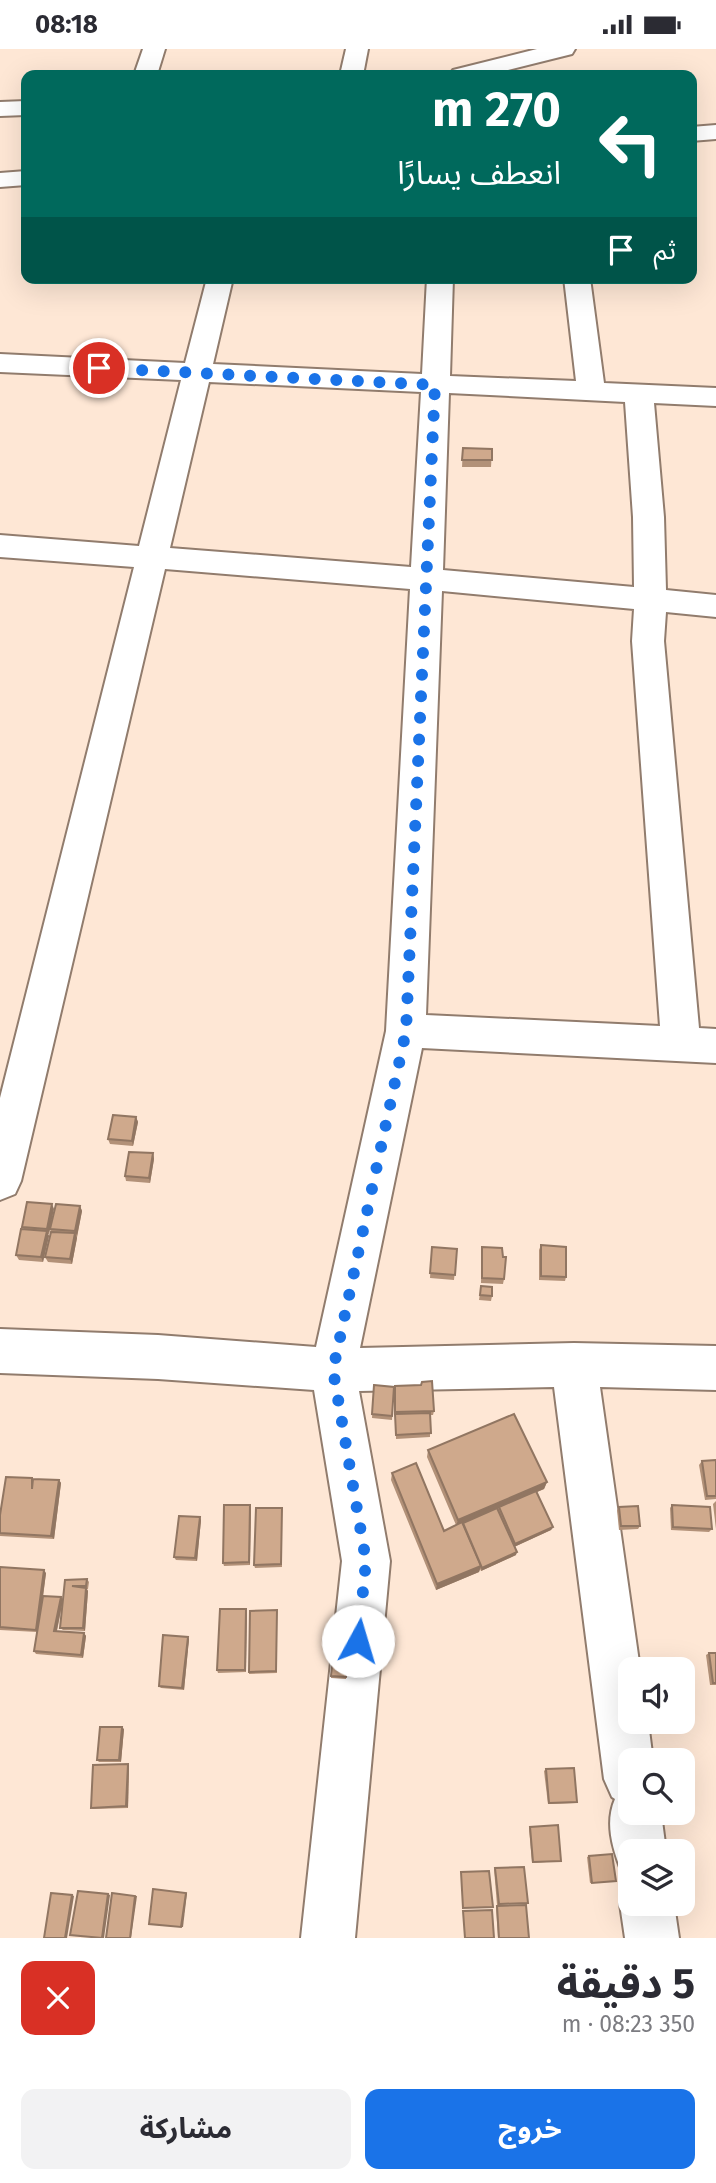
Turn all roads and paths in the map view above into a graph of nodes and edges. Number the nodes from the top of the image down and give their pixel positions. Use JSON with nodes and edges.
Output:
{"nodes":[{"id":1,"x":154,"y":49,"type":"edge"},
{"id":2,"x":357,"y":49,"type":"edge"},
{"id":3,"x":561,"y":49,"type":"edge"},
{"id":4,"x":148,"y":70,"type":"edge"},
{"id":5,"x":353,"y":70,"type":"edge"},
{"id":6,"x":480,"y":70,"type":"edge"},
{"id":7,"x":560,"y":70,"type":"edge"},
{"id":8,"x":21,"y":108,"type":"edge"},
{"id":9,"x":0,"y":109,"type":"edge"},
{"id":10,"x":716,"y":132,"type":"edge"},
{"id":11,"x":697,"y":134,"type":"edge"},
{"id":12,"x":21,"y":179,"type":"edge"},
{"id":13,"x":0,"y":180,"type":"edge"},
{"id":14,"x":219,"y":284,"type":"edge"},
{"id":15,"x":440,"y":284,"type":"edge"},
{"id":16,"x":577,"y":284,"type":"edge"},
{"id":17,"x":0,"y":363,"type":"edge"},
{"id":18,"x":198,"y":373,"type":"junction"},
{"id":19,"x":435,"y":385,"type":"junction"},
{"id":20,"x":591,"y":392,"type":"junction"},
{"id":21,"x":639,"y":394,"type":"junction"},
{"id":22,"x":716,"y":397,"type":"edge"},
{"id":23,"x":0,"y":546,"type":"edge"},
{"id":24,"x":153,"y":559,"type":"junction"},
{"id":25,"x":426,"y":579,"type":"junction"},
{"id":26,"x":653,"y":601,"type":"junction"},
{"id":27,"x":716,"y":605,"type":"edge"},
{"id":28,"x":406,"y":1031,"type":"junction"},
{"id":29,"x":698,"y":1045,"type":"edge"},
{"id":30,"x":0,"y":1181,"type":"edge"},
{"id":31,"x":0,"y":1351,"type":"edge"},
{"id":32,"x":574,"y":1364,"type":"junction"},
{"id":33,"x":716,"y":1368,"type":"edge"},
{"id":34,"x":333,"y":1370,"type":"junction"},
{"id":35,"x":626,"y":1748,"type":"edge"},
{"id":36,"x":649,"y":1916,"type":"edge"},
{"id":37,"x":328,"y":1938,"type":"edge"},
{"id":38,"x":652,"y":1938,"type":"edge"}],
"edges":[{"from":1,"to":4,"type":"street"},
{"from":2,"to":5,"type":"street"},
{"from":3,"to":6,"type":"street"},
{"from":3,"to":7,"type":"street"},
{"from":8,"to":9,"type":"street"},
{"from":10,"to":11,"type":"street"},
{"from":12,"to":13,"type":"street"},
{"from":14,"to":18,"type":"street"},
{"from":15,"to":19,"type":"street"},
{"from":16,"to":20,"type":"street"},
{"from":17,"to":18,"type":"street"},
{"from":18,"to":19,"type":"street"},
{"from":18,"to":24,"type":"street"},
{"from":19,"to":20,"type":"street"},
{"from":19,"to":25,"type":"street"},
{"from":20,"to":21,"type":"street"},
{"from":21,"to":22,"type":"street"},
{"from":21,"to":26,"type":"street"},
{"from":23,"to":24,"type":"street"},
{"from":24,"to":25,"type":"street"},
{"from":24,"to":30,"type":"street"},
{"from":25,"to":26,"type":"street"},
{"from":25,"to":28,"type":"street"},
{"from":26,"to":27,"type":"street"},
{"from":26,"to":29,"type":"street"},
{"from":28,"to":29,"type":"street"},
{"from":28,"to":34,"type":"street"},
{"from":31,"to":34,"type":"street"},
{"from":32,"to":33,"type":"street"},
{"from":32,"to":34,"type":"street"},
{"from":32,"to":35,"type":"street"},
{"from":34,"to":37,"type":"street"},
{"from":36,"to":38,"type":"street"}]}
